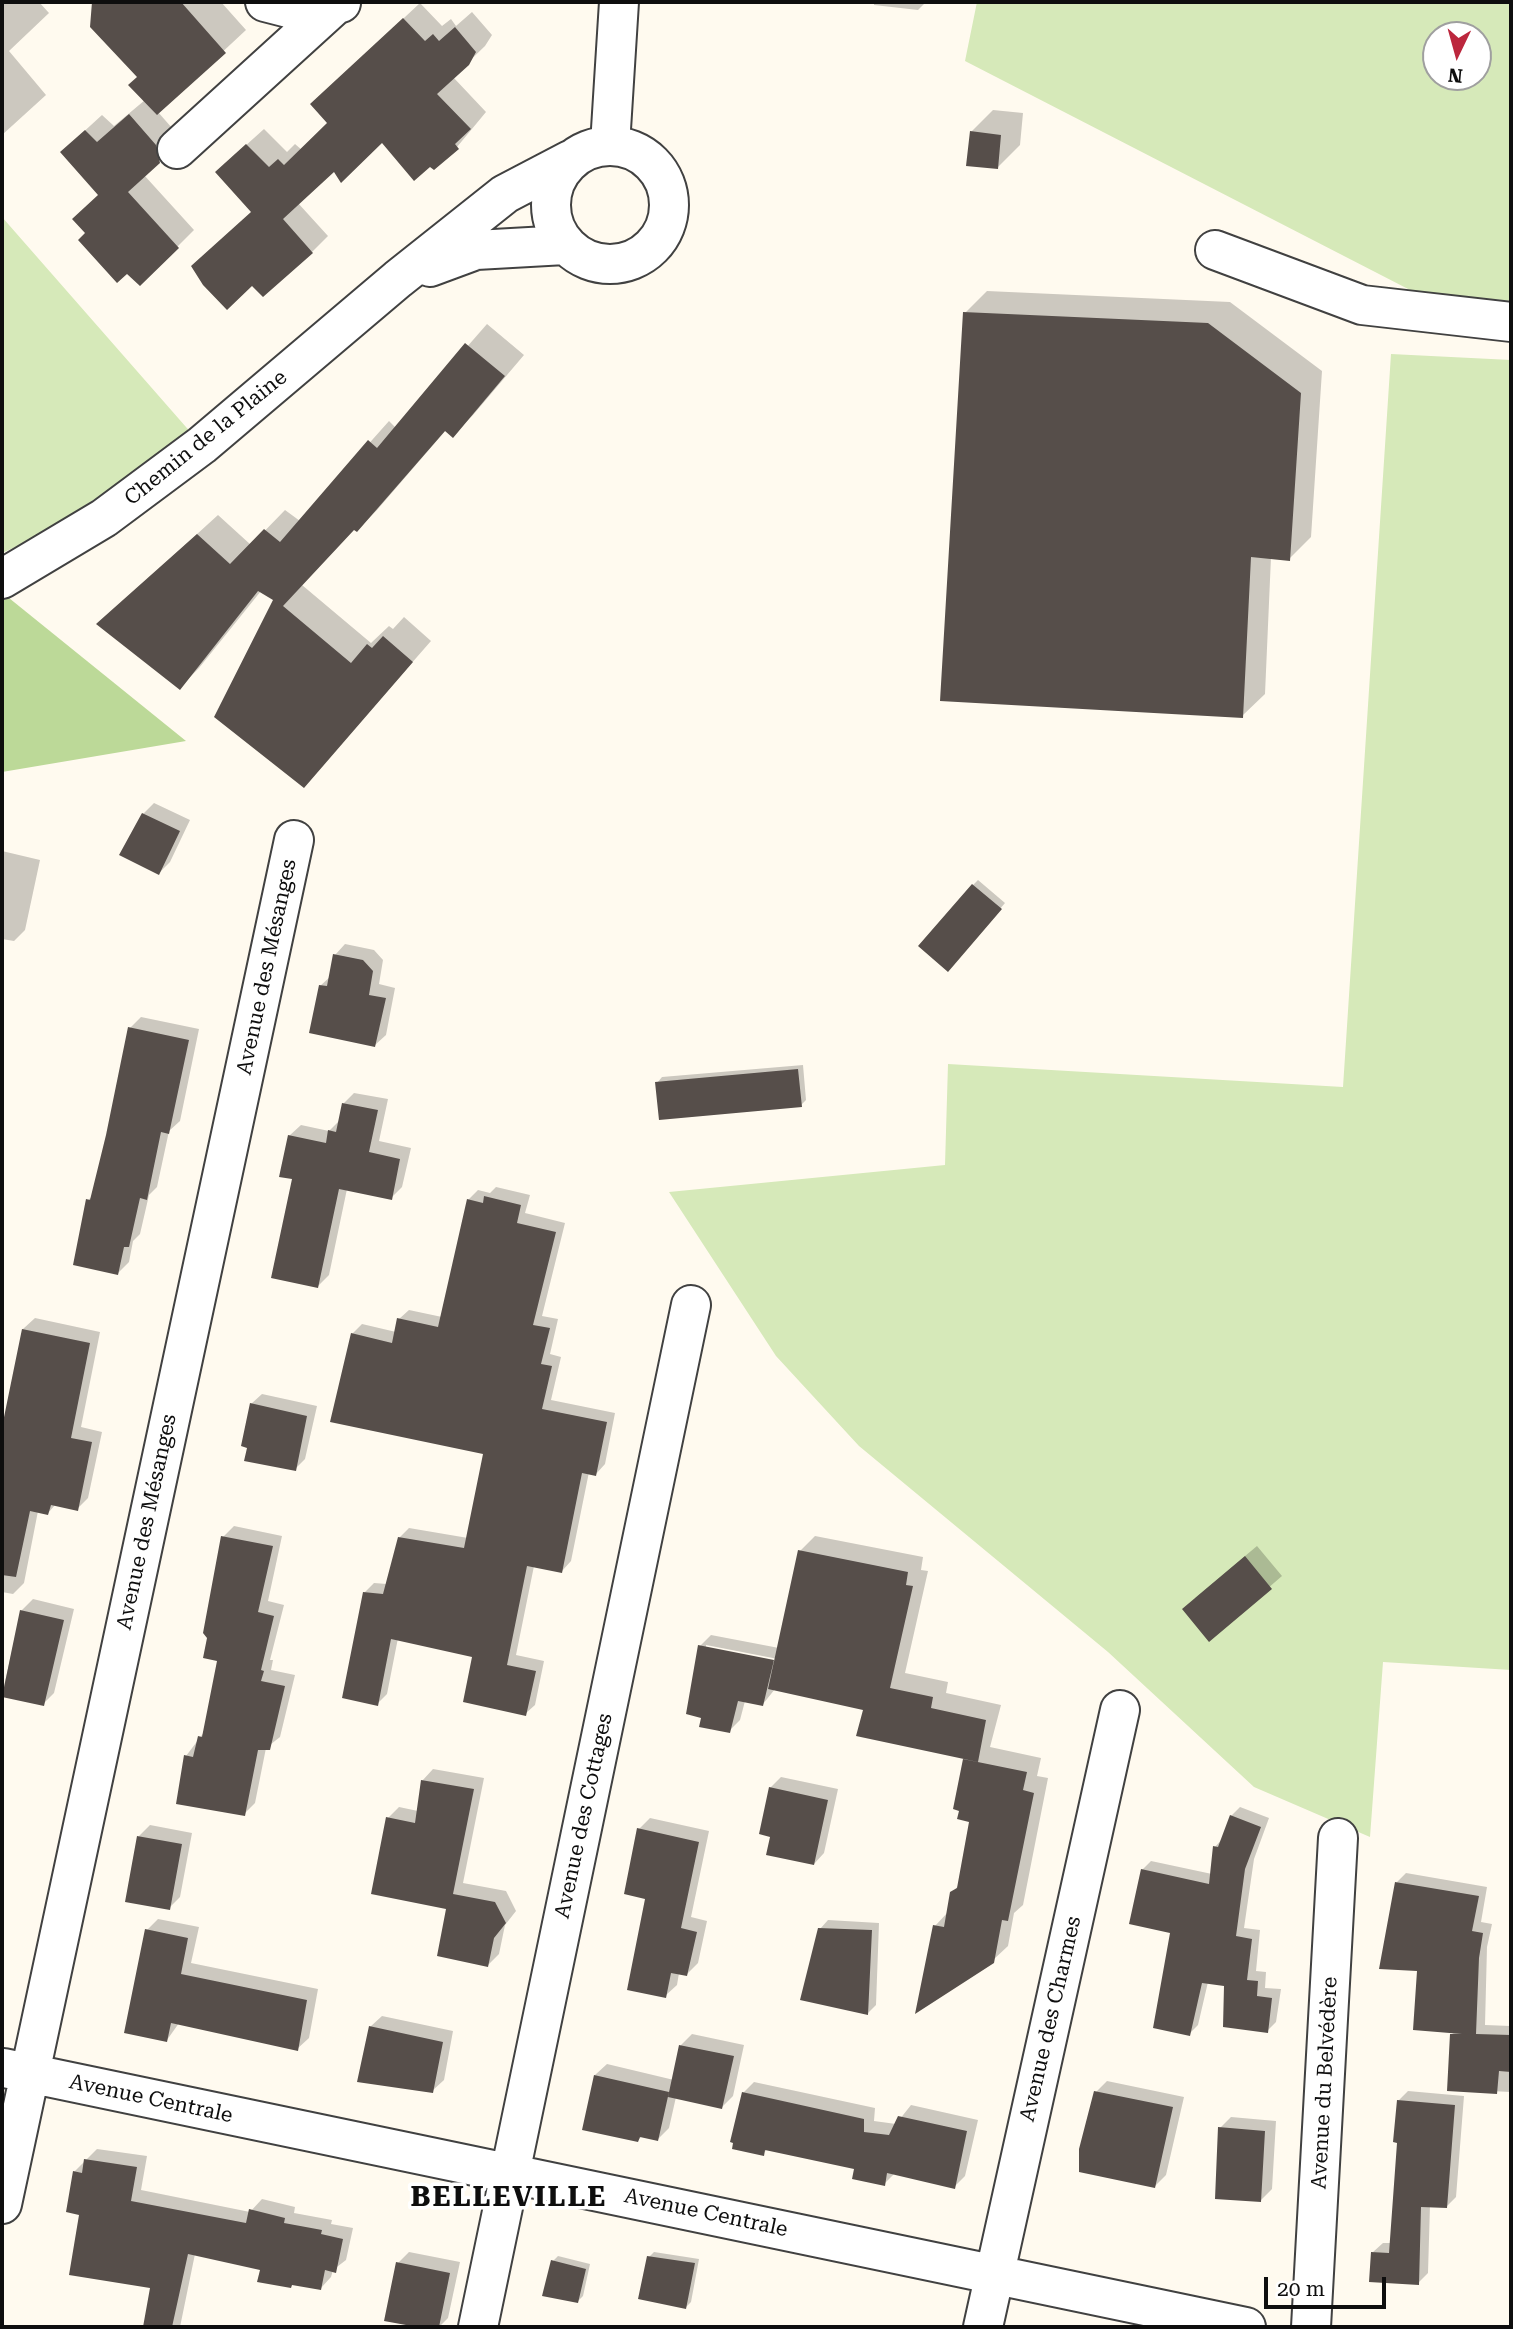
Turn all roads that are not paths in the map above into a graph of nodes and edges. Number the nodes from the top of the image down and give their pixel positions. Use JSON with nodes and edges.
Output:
{"nodes":[{"id":1,"x":265,"y":2,"type":"edge"},
{"id":2,"x":620,"y":2,"type":"edge"},
{"id":3,"x":338,"y":4,"type":"edge"},
{"id":4,"x":610,"y":145,"type":"junction"},
{"id":5,"x":177,"y":149,"type":"dead end"},
{"id":6,"x":570,"y":160,"type":"junction"},
{"id":7,"x":565,"y":245,"type":"junction"},
{"id":8,"x":1215,"y":250,"type":"dead end"},
{"id":9,"x":398,"y":279,"type":"junction"},
{"id":10,"x":1511,"y":322,"type":"edge"},
{"id":11,"x":2,"y":579,"type":"edge"},
{"id":12,"x":294,"y":840,"type":"dead end"},
{"id":13,"x":691,"y":1305,"type":"dead end"},
{"id":14,"x":1120,"y":1710,"type":"dead end"},
{"id":15,"x":1338,"y":1838,"type":"dead end"},
{"id":16,"x":15,"y":2071,"type":"edge"},
{"id":17,"x":510,"y":2172,"type":"junction"},
{"id":18,"x":2,"y":2204,"type":"edge"},
{"id":19,"x":995,"y":2274,"type":"junction"},
{"id":20,"x":478,"y":2327,"type":"edge"},
{"id":21,"x":983,"y":2327,"type":"edge"},
{"id":22,"x":1246,"y":2327,"type":"edge"},
{"id":23,"x":1311,"y":2327,"type":"edge"}],
"edges":[{"from":1,"to":3,"type":"street"},
{"from":2,"to":4,"type":"street"},
{"from":3,"to":5,"type":"street"},
{"from":4,"to":6,"type":"street"},
{"from":4,"to":7,"type":"street"},
{"from":6,"to":7,"type":"street"},
{"from":6,"to":9,"type":"street","name":"Chemin de la Plaine"},
{"from":7,"to":9,"type":"street","name":"Chemin de la Plaine"},
{"from":8,"to":10,"type":"street"},
{"from":9,"to":11,"type":"street","name":"Chemin de la Plaine"},
{"from":12,"to":16,"type":"street","name":"Avenue des Mésanges"},
{"from":13,"to":17,"type":"street","name":"Avenue des Cottages"},
{"from":14,"to":19,"type":"street","name":"Avenue des Charmes"},
{"from":15,"to":23,"type":"street","name":"Avenue du Belvédère"},
{"from":16,"to":17,"type":"street","name":"Avenue Centrale"},
{"from":16,"to":18,"type":"street","name":"Avenue des Mésanges"},
{"from":17,"to":19,"type":"street","name":"Avenue Centrale"},
{"from":17,"to":20,"type":"street","name":"Avenue des Cottages"},
{"from":19,"to":21,"type":"street","name":"Avenue des Charmes"},
{"from":19,"to":22,"type":"street","name":"Avenue Centrale"}]}
